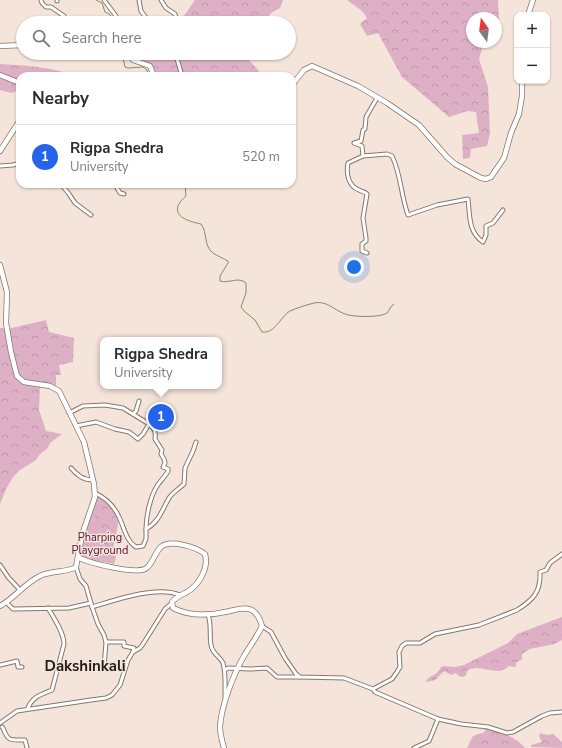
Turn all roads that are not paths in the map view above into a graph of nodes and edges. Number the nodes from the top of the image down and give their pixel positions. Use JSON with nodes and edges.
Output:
{"nodes":[{"id":1,"x":41,"y":0,"type":"edge"},
{"id":2,"x":104,"y":0,"type":"edge"},
{"id":3,"x":139,"y":0,"type":"edge"},
{"id":4,"x":161,"y":0,"type":"edge"},
{"id":5,"x":533,"y":0,"type":"edge"},
{"id":6,"x":529,"y":12,"type":"edge"},
{"id":7,"x":64,"y":16,"type":"edge"},
{"id":8,"x":116,"y":16,"type":"edge"},
{"id":9,"x":145,"y":16,"type":"edge"},
{"id":10,"x":175,"y":16,"type":"edge"},
{"id":11,"x":16,"y":45,"type":"edge"},
{"id":12,"x":0,"y":46,"type":"edge"},
{"id":13,"x":133,"y":60,"type":"edge"},
{"id":14,"x":177,"y":60,"type":"edge"},
{"id":15,"x":152,"y":72,"type":"edge"},
{"id":16,"x":181,"y":72,"type":"edge"},
{"id":17,"x":0,"y":74,"type":"edge"},
{"id":18,"x":16,"y":81,"type":"edge"},
{"id":19,"x":296,"y":81,"type":"edge"},
{"id":20,"x":522,"y":84,"type":"edge"},
{"id":21,"x":377,"y":98,"type":"junction"},
{"id":22,"x":16,"y":126,"type":"edge"},
{"id":23,"x":0,"y":151,"type":"edge"},
{"id":24,"x":363,"y":156,"type":"junction"},
{"id":25,"x":16,"y":164,"type":"edge"},
{"id":26,"x":0,"y":166,"type":"edge"},
{"id":27,"x":64,"y":188,"type":"edge"},
{"id":28,"x":118,"y":188,"type":"edge"},
{"id":29,"x":124,"y":194,"type":"dead end"},
{"id":30,"x":503,"y":210,"type":"dead end"},
{"id":31,"x":91,"y":215,"type":"dead end"},
{"id":32,"x":367,"y":253,"type":"dead end"},
{"id":33,"x":0,"y":265,"type":"edge"},
{"id":34,"x":139,"y":401,"type":"dead end"},
{"id":35,"x":69,"y":413,"type":"junction"},
{"id":36,"x":133,"y":414,"type":"junction"},
{"id":37,"x":149,"y":424,"type":"junction"},
{"id":38,"x":76,"y":426,"type":"junction"},
{"id":39,"x":196,"y":442,"type":"dead end"},
{"id":40,"x":71,"y":468,"type":"dead end"},
{"id":41,"x":94,"y":480,"type":"junction"},
{"id":42,"x":95,"y":492,"type":"junction"},
{"id":43,"x":146,"y":529,"type":"junction"},
{"id":44,"x":562,"y":554,"type":"edge"},
{"id":45,"x":78,"y":557,"type":"junction"},
{"id":46,"x":0,"y":565,"type":"edge"},
{"id":47,"x":76,"y":567,"type":"junction"},
{"id":48,"x":20,"y":590,"type":"junction"},
{"id":49,"x":180,"y":595,"type":"junction"},
{"id":50,"x":6,"y":602,"type":"junction"},
{"id":51,"x":171,"y":604,"type":"junction"},
{"id":52,"x":92,"y":605,"type":"junction"},
{"id":53,"x":0,"y":606,"type":"edge"},
{"id":54,"x":48,"y":608,"type":"junction"},
{"id":55,"x":208,"y":614,"type":"junction"},
{"id":56,"x":262,"y":626,"type":"junction"},
{"id":57,"x":106,"y":642,"type":"junction"},
{"id":58,"x":133,"y":652,"type":"junction"},
{"id":59,"x":0,"y":665,"type":"edge"},
{"id":60,"x":22,"y":667,"type":"dead end"},
{"id":61,"x":104,"y":668,"type":"dead end"},
{"id":62,"x":238,"y":669,"type":"junction"},
{"id":63,"x":225,"y":670,"type":"junction"},
{"id":64,"x":300,"y":677,"type":"junction"},
{"id":65,"x":373,"y":689,"type":"junction"},
{"id":66,"x":225,"y":702,"type":"junction"},
{"id":67,"x":28,"y":708,"type":"junction"},
{"id":68,"x":562,"y":712,"type":"edge"},
{"id":69,"x":438,"y":719,"type":"junction"},
{"id":70,"x":0,"y":725,"type":"edge"},
{"id":71,"x":27,"y":748,"type":"edge"},
{"id":72,"x":224,"y":748,"type":"edge"},
{"id":73,"x":414,"y":748,"type":"edge"}],
"edges":[{"from":1,"to":7,"type":"street"},
{"from":2,"to":8,"type":"street"},
{"from":3,"to":9,"type":"street"},
{"from":4,"to":10,"type":"street"},
{"from":5,"to":6,"type":"main road"},
{"from":11,"to":12,"type":"main road"},
{"from":13,"to":15,"type":"main road"},
{"from":14,"to":16,"type":"street"},
{"from":17,"to":18,"type":"main road"},
{"from":19,"to":21,"type":"main road"},
{"from":20,"to":21,"type":"main road"},
{"from":21,"to":24,"type":"street"},
{"from":22,"to":23,"type":"main road"},
{"from":24,"to":30,"type":"street"},
{"from":24,"to":32,"type":"street"},
{"from":25,"to":26,"type":"street"},
{"from":27,"to":31,"type":"street"},
{"from":28,"to":29,"type":"street"},
{"from":33,"to":35,"type":"main road"},
{"from":34,"to":36,"type":"street"},
{"from":35,"to":36,"type":"street"},
{"from":35,"to":38,"type":"main road"},
{"from":36,"to":37,"type":"street"},
{"from":37,"to":38,"type":"street"},
{"from":37,"to":43,"type":"street"},
{"from":38,"to":41,"type":"main road"},
{"from":39,"to":43,"type":"street"},
{"from":40,"to":41,"type":"street"},
{"from":41,"to":42,"type":"main road"},
{"from":42,"to":43,"type":"street"},
{"from":42,"to":45,"type":"main road"},
{"from":44,"to":65,"type":"street"},
{"from":45,"to":47,"type":"main road"},
{"from":45,"to":49,"type":"main road"},
{"from":46,"to":48,"type":"street"},
{"from":47,"to":48,"type":"main road"},
{"from":47,"to":52,"type":"street"},
{"from":48,"to":50,"type":"main road"},
{"from":49,"to":51,"type":"main road"},
{"from":49,"to":52,"type":"street"},
{"from":50,"to":53,"type":"main road"},
{"from":50,"to":54,"type":"street"},
{"from":51,"to":55,"type":"main road"},
{"from":51,"to":58,"type":"street"},
{"from":52,"to":54,"type":"street"},
{"from":52,"to":57,"type":"street"},
{"from":54,"to":67,"type":"street"},
{"from":55,"to":56,"type":"main road"},
{"from":55,"to":63,"type":"street"},
{"from":56,"to":62,"type":"main road"},
{"from":56,"to":64,"type":"street"},
{"from":57,"to":58,"type":"street"},
{"from":57,"to":61,"type":"street"},
{"from":58,"to":67,"type":"street"},
{"from":59,"to":60,"type":"street"},
{"from":62,"to":63,"type":"street"},
{"from":62,"to":64,"type":"street"},
{"from":62,"to":66,"type":"main road"},
{"from":63,"to":66,"type":"street"},
{"from":64,"to":65,"type":"street"},
{"from":65,"to":69,"type":"street"},
{"from":66,"to":72,"type":"main road"},
{"from":67,"to":70,"type":"street"},
{"from":68,"to":69,"type":"street"},
{"from":69,"to":73,"type":"street"},
{"from":70,"to":71,"type":"street"}]}
